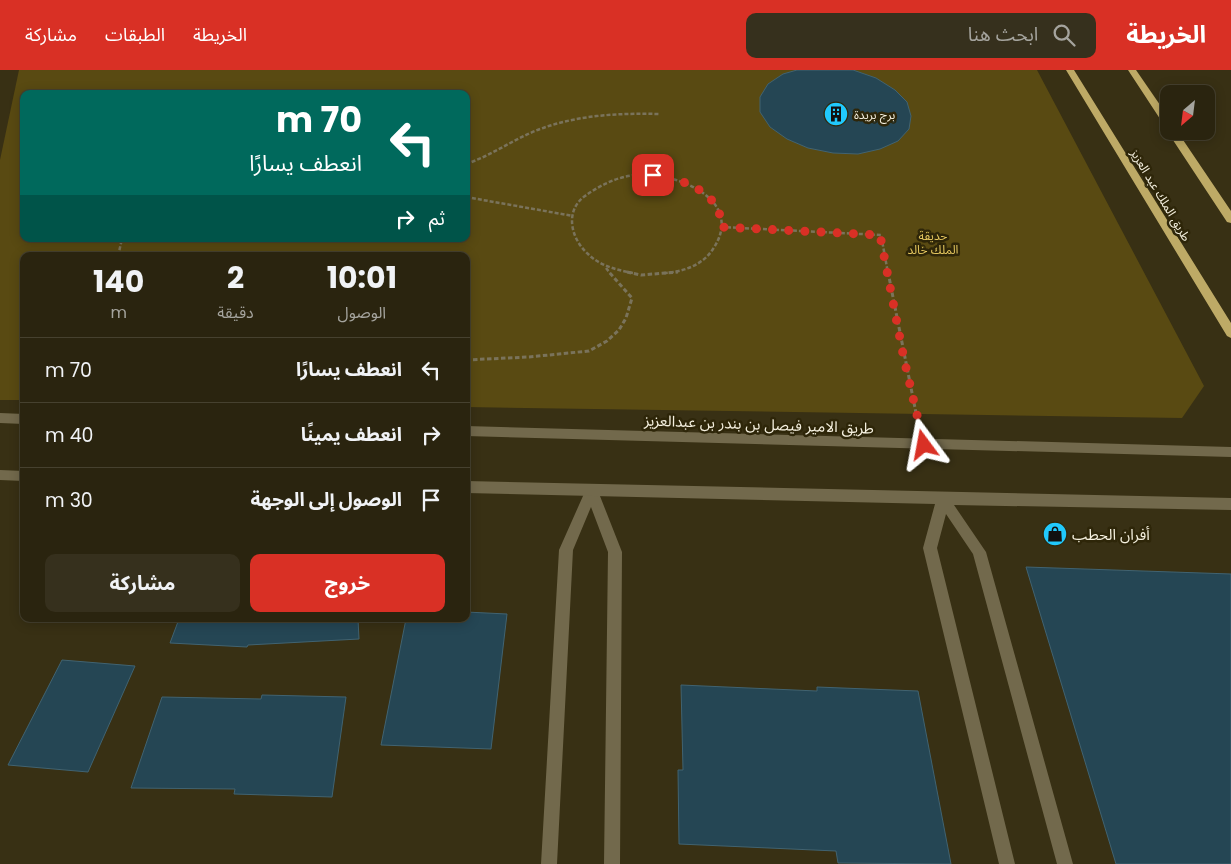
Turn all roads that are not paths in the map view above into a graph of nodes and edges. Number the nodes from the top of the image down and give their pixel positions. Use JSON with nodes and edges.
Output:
{"nodes":[{"id":1,"x":1070,"y":70,"type":"edge"},
{"id":2,"x":1132,"y":70,"type":"edge"},
{"id":3,"x":1160,"y":112,"type":"edge"},
{"id":4,"x":1178,"y":140,"type":"edge"},
{"id":5,"x":1231,"y":219,"type":"edge"},
{"id":6,"x":1231,"y":333,"type":"edge"},
{"id":7,"x":0,"y":418,"type":"edge"},
{"id":8,"x":20,"y":419,"type":"edge"},
{"id":9,"x":470,"y":431,"type":"edge"},
{"id":10,"x":1231,"y":452,"type":"edge"},
{"id":11,"x":0,"y":475,"type":"edge"},
{"id":12,"x":20,"y":476,"type":"edge"},
{"id":13,"x":470,"y":487,"type":"edge"},
{"id":14,"x":592,"y":491,"type":"junction"},
{"id":15,"x":943,"y":499,"type":"junction"},
{"id":16,"x":1231,"y":504,"type":"edge"},
{"id":17,"x":549,"y":864,"type":"edge"},
{"id":18,"x":612,"y":864,"type":"edge"},
{"id":19,"x":1006,"y":864,"type":"edge"},
{"id":20,"x":1065,"y":864,"type":"edge"}],
"edges":[{"from":1,"to":6,"type":"highway","name":"طريق الملك عبد العزيز"},
{"from":2,"to":3,"type":"highway"},
{"from":4,"to":5,"type":"highway"},
{"from":7,"to":8,"type":"street"},
{"from":9,"to":10,"type":"street","name":"طريق الامير فيصل بن بندر بن عبدالعزيز"},
{"from":11,"to":12,"type":"street"},
{"from":13,"to":14,"type":"street"},
{"from":14,"to":15,"type":"street"},
{"from":14,"to":17,"type":"street"},
{"from":14,"to":18,"type":"street"},
{"from":15,"to":16,"type":"street"},
{"from":15,"to":19,"type":"street"},
{"from":15,"to":20,"type":"street"}]}
